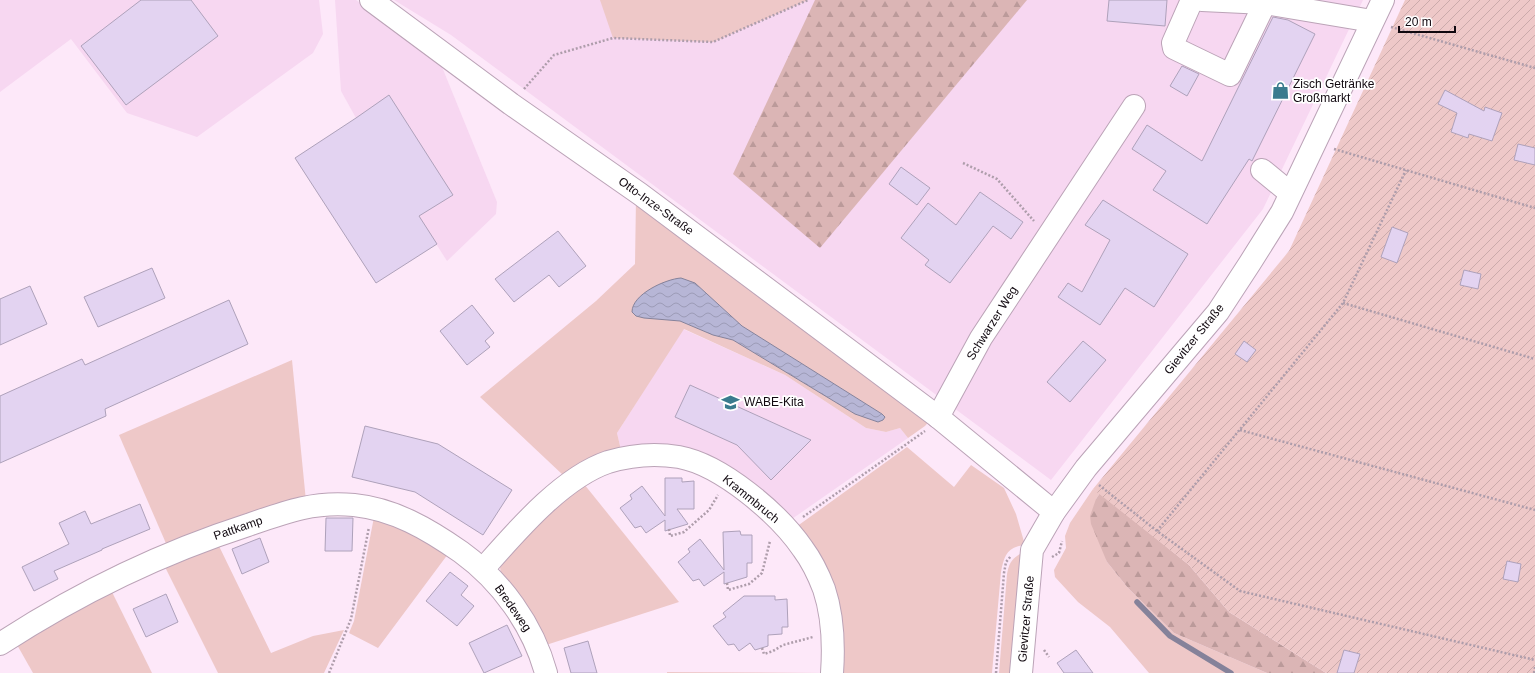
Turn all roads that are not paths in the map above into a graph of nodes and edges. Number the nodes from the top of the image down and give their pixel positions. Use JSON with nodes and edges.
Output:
{"nodes":[{"id":1,"x":371,"y":0,"type":"edge"},
{"id":2,"x":1192,"y":0,"type":"edge"},
{"id":3,"x":1202,"y":0,"type":"edge"},
{"id":4,"x":1383,"y":0,"type":"edge"},
{"id":5,"x":1265,"y":3,"type":"junction"},
{"id":6,"x":1372,"y":21,"type":"junction"},
{"id":7,"x":1134,"y":106,"type":"dead end"},
{"id":8,"x":1262,"y":170,"type":"dead end"},
{"id":9,"x":1290,"y":193,"type":"junction"},
{"id":10,"x":938,"y":417,"type":"junction"},
{"id":11,"x":1054,"y":512,"type":"junction"},
{"id":12,"x":482,"y":569,"type":"junction"},
{"id":13,"x":0,"y":644,"type":"edge"},
{"id":14,"x":546,"y":673,"type":"edge"},
{"id":15,"x":832,"y":673,"type":"edge"},
{"id":16,"x":1021,"y":673,"type":"edge"}],
"edges":[{"from":1,"to":10,"type":"street","name":"Otto-Inze-Straße"},
{"from":2,"to":5,"type":"street"},
{"from":3,"to":5,"type":"street"},
{"from":4,"to":6,"type":"street","name":"Gievitzer Straße"},
{"from":5,"to":6,"type":"street"},
{"from":6,"to":9,"type":"street","name":"Gievitzer Straße"},
{"from":7,"to":10,"type":"street","name":"Schwarzer Weg"},
{"from":8,"to":9,"type":"street"},
{"from":9,"to":11,"type":"street","name":"Gievitzer Straße"},
{"from":10,"to":11,"type":"street"},
{"from":11,"to":16,"type":"street","name":"Gievitzer Straße"},
{"from":12,"to":13,"type":"street","name":"Pattkamp"},
{"from":12,"to":14,"type":"street","name":"Bredeweg"},
{"from":12,"to":15,"type":"street","name":"Krammbruch"}]}
